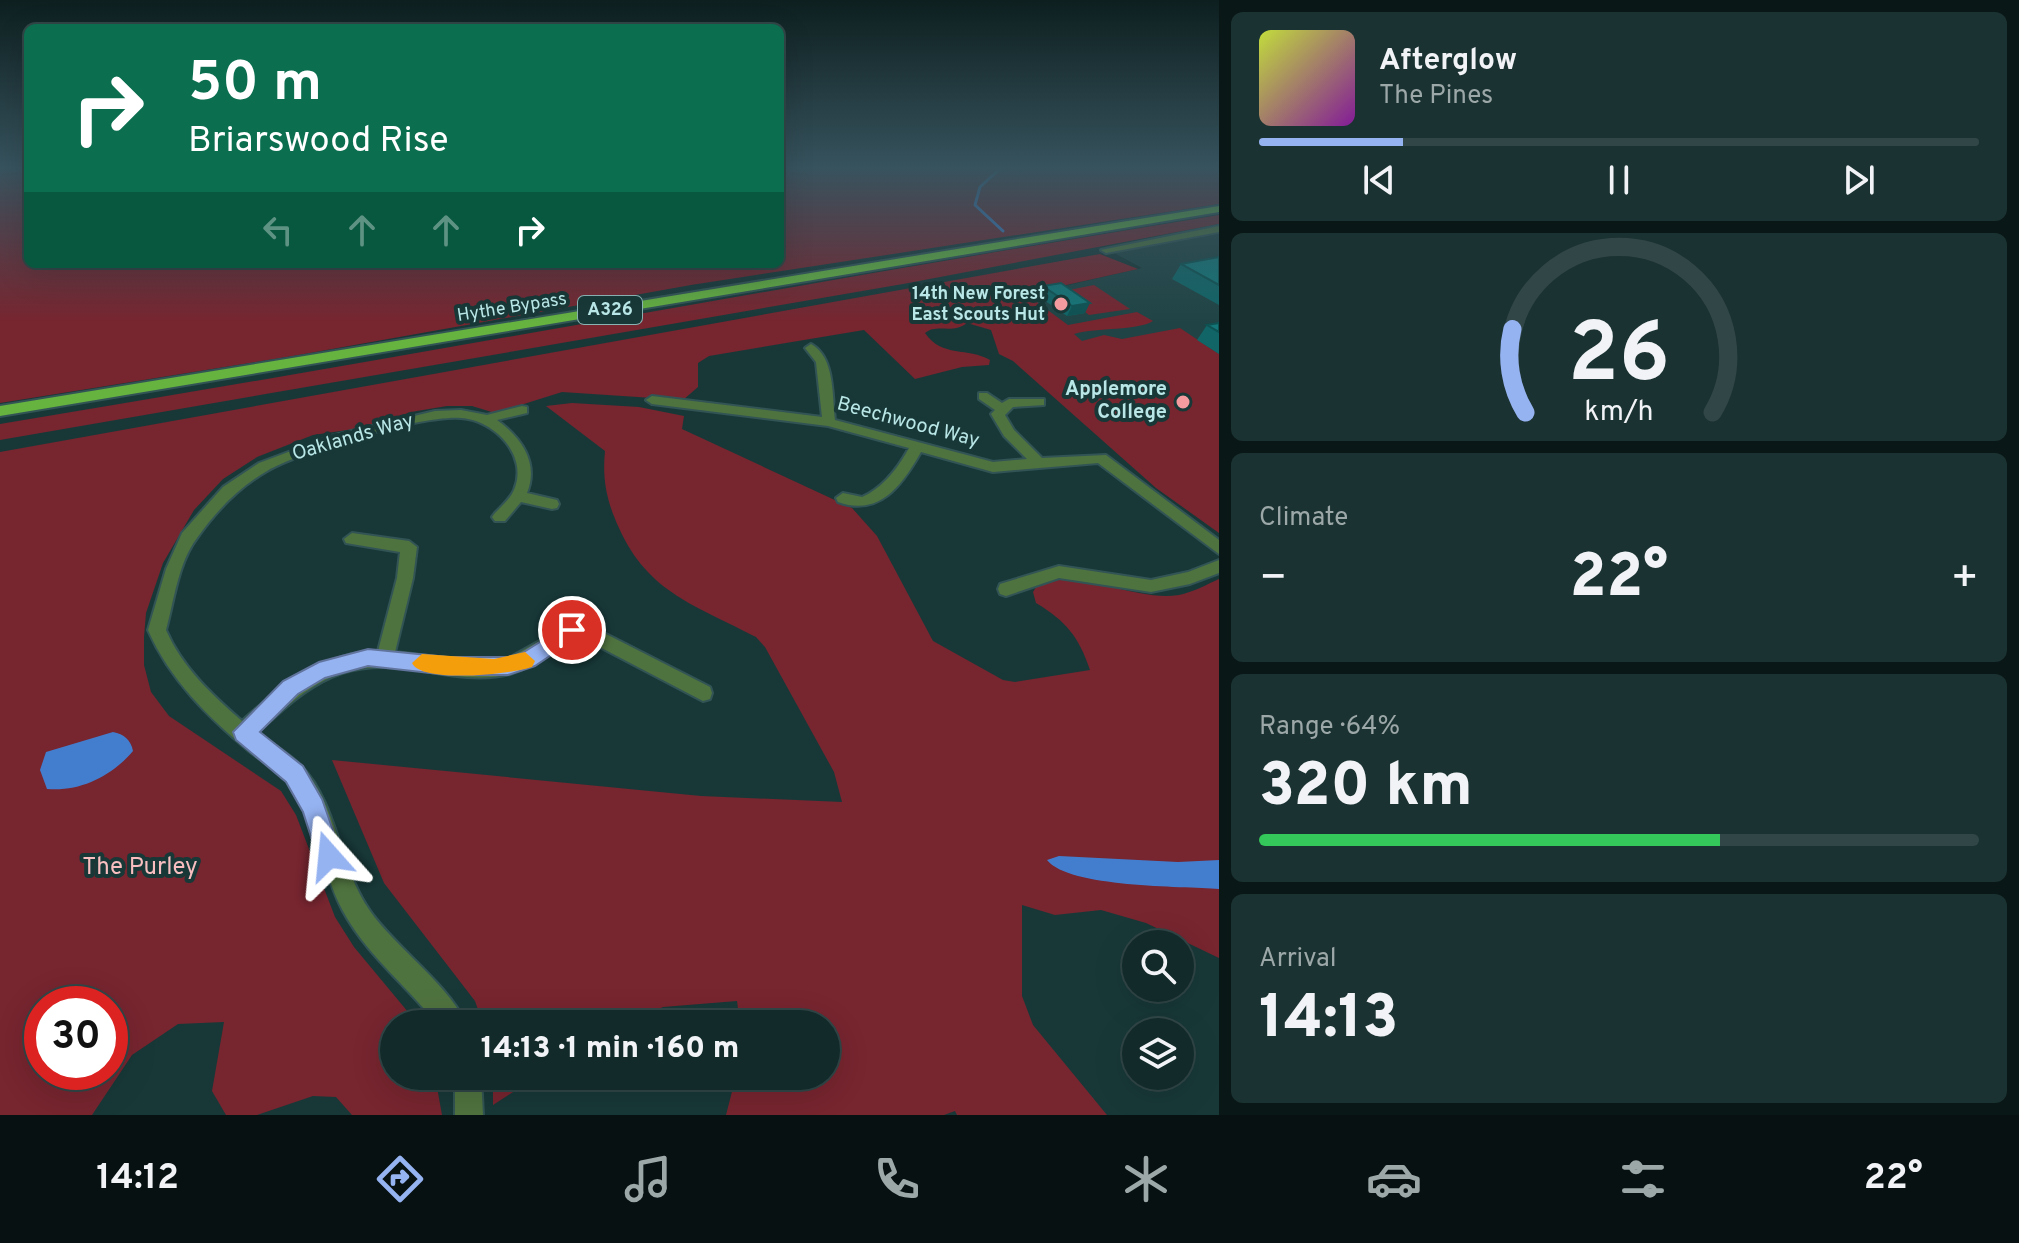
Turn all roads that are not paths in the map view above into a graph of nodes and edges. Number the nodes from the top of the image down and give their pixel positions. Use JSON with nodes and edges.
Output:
{"nodes":[{"id":1,"x":1158,"y":219,"type":"edge"},
{"id":2,"x":1219,"y":229,"type":"edge"},
{"id":3,"x":1106,"y":250,"type":"dead end"},
{"id":4,"x":811,"y":348,"type":"dead end"},
{"id":5,"x":983,"y":396,"type":"dead end"},
{"id":6,"x":652,"y":400,"type":"dead end"},
{"id":7,"x":1039,"y":402,"type":"dead end"},
{"id":8,"x":522,"y":410,"type":"dead end"},
{"id":9,"x":1003,"y":410,"type":"junction"},
{"id":10,"x":0,"y":411,"type":"edge"},
{"id":11,"x":487,"y":419,"type":"junction"},
{"id":12,"x":829,"y":422,"type":"junction"},
{"id":13,"x":918,"y":445,"type":"junction"},
{"id":14,"x":1039,"y":463,"type":"junction"},
{"id":15,"x":520,"y":497,"type":"junction"},
{"id":16,"x":843,"y":498,"type":"dead end"},
{"id":17,"x":552,"y":504,"type":"dead end"},
{"id":18,"x":500,"y":517,"type":"dead end"},
{"id":19,"x":352,"y":539,"type":"dead end"},
{"id":20,"x":1219,"y":548,"type":"edge"},
{"id":21,"x":1219,"y":566,"type":"edge"},
{"id":22,"x":1006,"y":589,"type":"dead end"},
{"id":23,"x":385,"y":657,"type":"junction"},
{"id":24,"x":703,"y":693,"type":"dead end"},
{"id":25,"x":244,"y":732,"type":"junction"},
{"id":26,"x":442,"y":1010,"type":"edge"},
{"id":27,"x":468,"y":1090,"type":"edge"},
{"id":28,"x":469,"y":1115,"type":"edge"}],
"edges":[{"from":1,"to":10,"type":"main road","name":"Hythe Bypass","number":"A326"},
{"from":2,"to":3,"type":"street"},
{"from":4,"to":12,"type":"street"},
{"from":5,"to":9,"type":"street"},
{"from":6,"to":12,"type":"street","name":"Beechwood Way"},
{"from":7,"to":9,"type":"street"},
{"from":8,"to":11,"type":"street","name":"Oaklands Way"},
{"from":9,"to":14,"type":"street"},
{"from":11,"to":15,"type":"street"},
{"from":11,"to":25,"type":"street","name":"Oaklands Way"},
{"from":12,"to":13,"type":"street","name":"Beechwood Way"},
{"from":13,"to":14,"type":"street","name":"Beechwood Way"},
{"from":13,"to":16,"type":"street"},
{"from":14,"to":20,"type":"street","name":"Beechwood Way"},
{"from":15,"to":17,"type":"street"},
{"from":15,"to":18,"type":"street"},
{"from":19,"to":23,"type":"street"},
{"from":21,"to":22,"type":"street"},
{"from":23,"to":24,"type":"street"},
{"from":23,"to":25,"type":"street"},
{"from":25,"to":26,"type":"street","name":"Oaklands Way"},
{"from":27,"to":28,"type":"street"}]}
